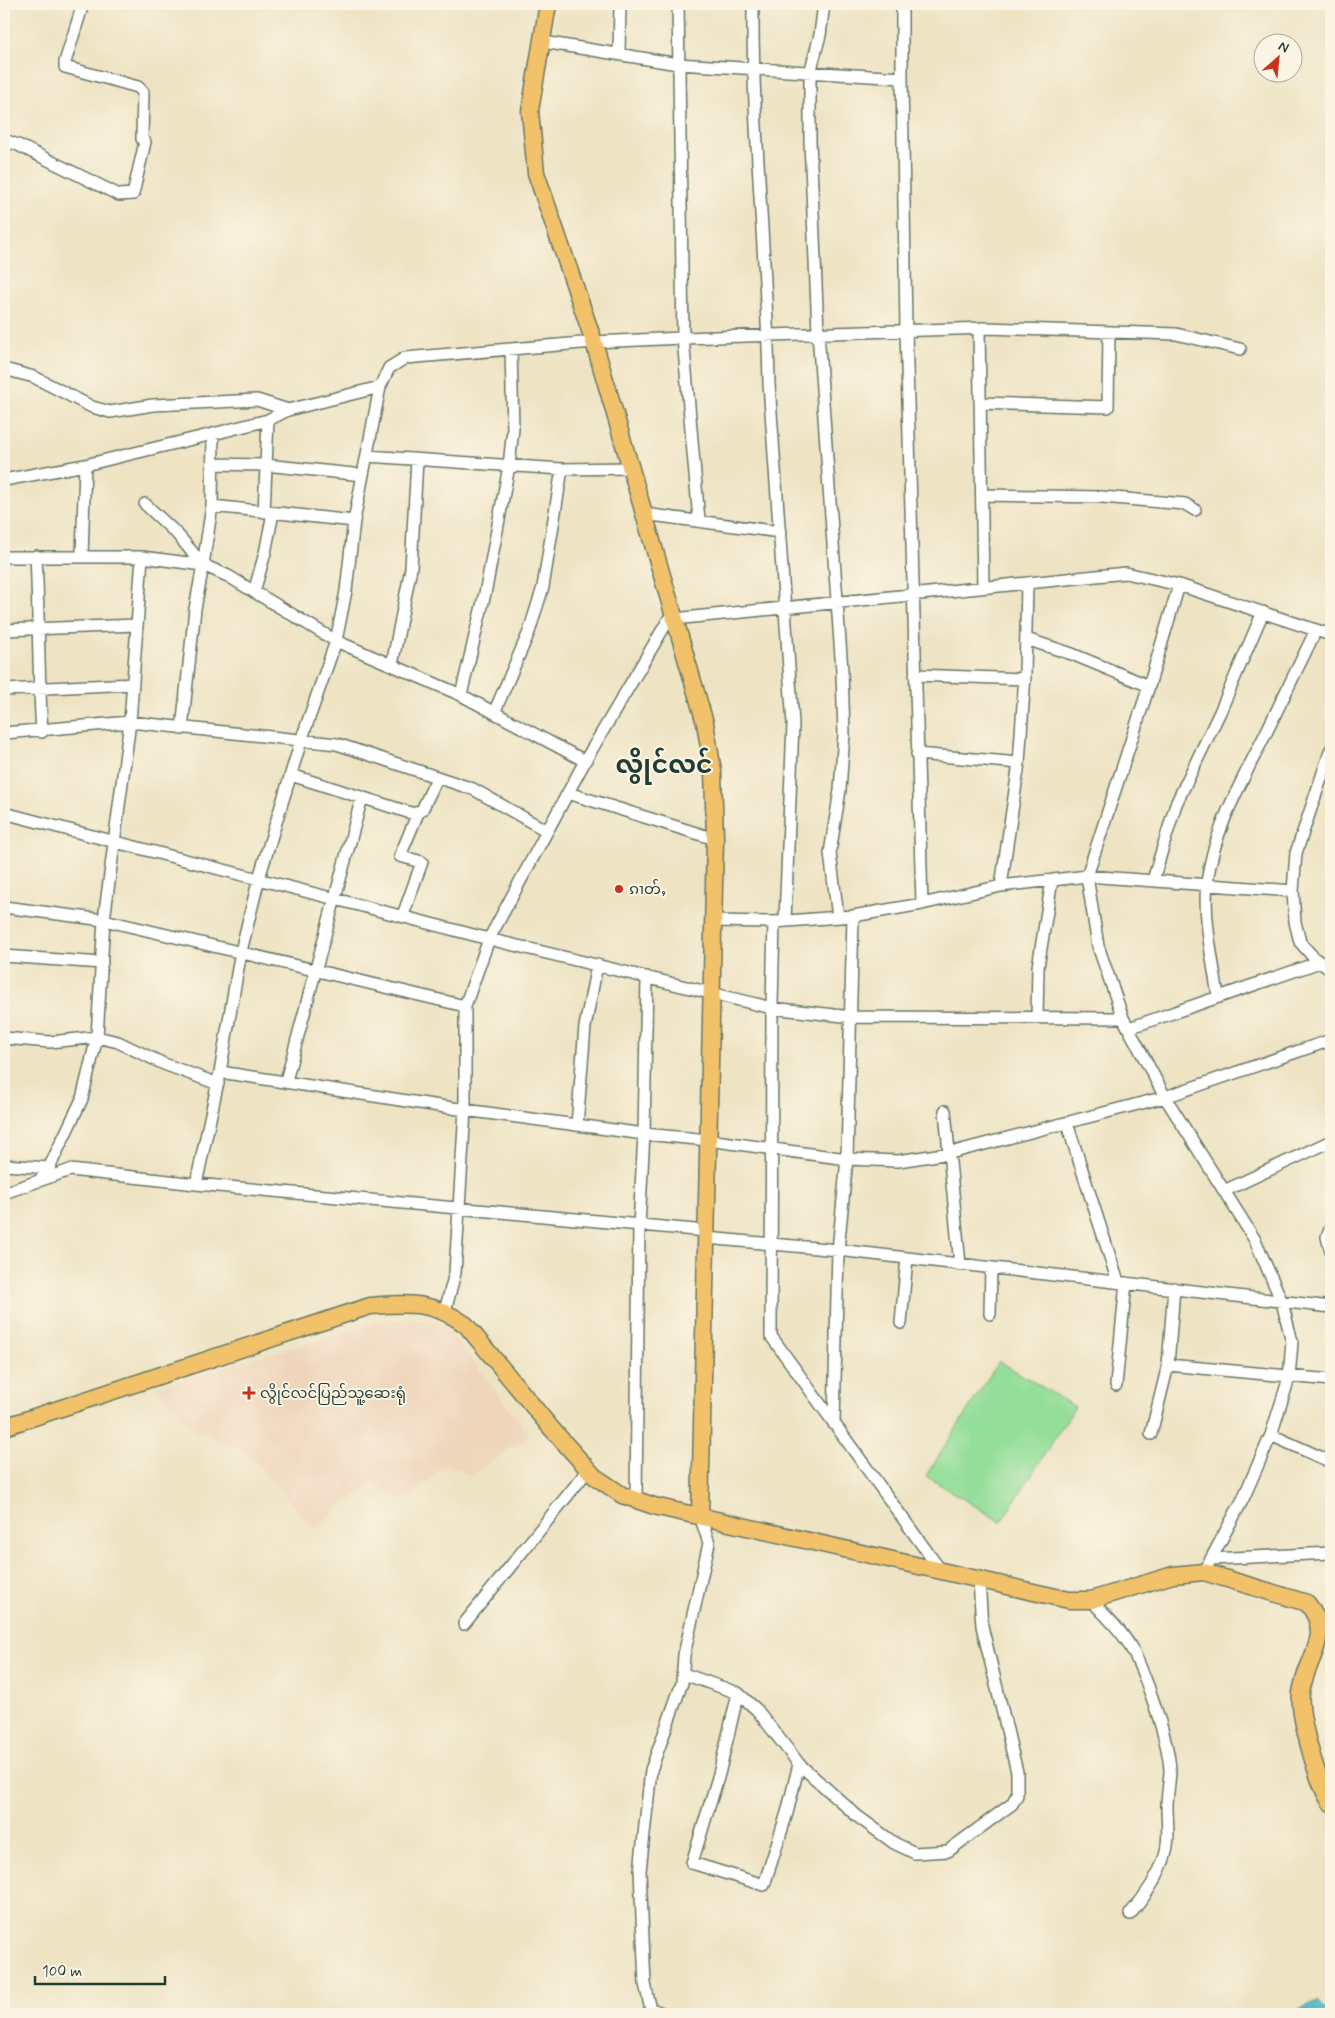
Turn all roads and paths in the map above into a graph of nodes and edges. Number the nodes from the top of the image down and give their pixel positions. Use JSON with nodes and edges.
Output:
{"nodes":[{"id":1,"x":83,"y":4,"type":"edge"},
{"id":2,"x":548,"y":4,"type":"edge"},
{"id":3,"x":620,"y":4,"type":"edge"},
{"id":4,"x":678,"y":4,"type":"edge"},
{"id":5,"x":753,"y":4,"type":"edge"},
{"id":6,"x":824,"y":4,"type":"edge"},
{"id":7,"x":902,"y":4,"type":"edge"},
{"id":8,"x":543,"y":42,"type":"junction"},
{"id":9,"x":619,"y":54,"type":"junction"},
{"id":10,"x":678,"y":64,"type":"junction"},
{"id":11,"x":753,"y":69,"type":"junction"},
{"id":12,"x":810,"y":73,"type":"junction"},
{"id":13,"x":902,"y":78,"type":"junction"},
{"id":14,"x":4,"y":140,"type":"edge"},
{"id":15,"x":979,"y":328,"type":"junction"},
{"id":16,"x":906,"y":330,"type":"junction"},
{"id":17,"x":818,"y":332,"type":"junction"},
{"id":18,"x":1109,"y":332,"type":"junction"},
{"id":19,"x":768,"y":333,"type":"junction"},
{"id":20,"x":683,"y":338,"type":"junction"},
{"id":21,"x":594,"y":342,"type":"junction"},
{"id":22,"x":1240,"y":349,"type":"dead end"},
{"id":23,"x":510,"y":350,"type":"junction"},
{"id":24,"x":4,"y":369,"type":"edge"},
{"id":25,"x":380,"y":387,"type":"junction"},
{"id":26,"x":980,"y":403,"type":"junction"},
{"id":27,"x":288,"y":410,"type":"junction"},
{"id":28,"x":268,"y":420,"type":"junction"},
{"id":29,"x":213,"y":434,"type":"junction"},
{"id":30,"x":367,"y":456,"type":"junction"},
{"id":31,"x":417,"y":460,"type":"junction"},
{"id":32,"x":213,"y":464,"type":"junction"},
{"id":33,"x":85,"y":465,"type":"junction"},
{"id":34,"x":265,"y":465,"type":"junction"},
{"id":35,"x":509,"y":466,"type":"junction"},
{"id":36,"x":630,"y":468,"type":"junction"},
{"id":37,"x":562,"y":469,"type":"junction"},
{"id":38,"x":363,"y":475,"type":"junction"},
{"id":39,"x":4,"y":480,"type":"edge"},
{"id":40,"x":982,"y":495,"type":"junction"},
{"id":41,"x":144,"y":504,"type":"dead end"},
{"id":42,"x":212,"y":506,"type":"junction"},
{"id":43,"x":1195,"y":510,"type":"dead end"},
{"id":44,"x":268,"y":512,"type":"junction"},
{"id":45,"x":644,"y":514,"type":"junction"},
{"id":46,"x":699,"y":520,"type":"junction"},
{"id":47,"x":354,"y":521,"type":"junction"},
{"id":48,"x":780,"y":532,"type":"junction"},
{"id":49,"x":36,"y":556,"type":"junction"},
{"id":50,"x":82,"y":556,"type":"junction"},
{"id":51,"x":142,"y":556,"type":"junction"},
{"id":52,"x":4,"y":557,"type":"edge"},
{"id":53,"x":203,"y":565,"type":"junction"},
{"id":54,"x":1027,"y":583,"type":"junction"},
{"id":55,"x":1179,"y":585,"type":"junction"},
{"id":56,"x":983,"y":587,"type":"junction"},
{"id":57,"x":254,"y":592,"type":"junction"},
{"id":58,"x":912,"y":595,"type":"junction"},
{"id":59,"x":836,"y":603,"type":"junction"},
{"id":60,"x":786,"y":608,"type":"junction"},
{"id":61,"x":1263,"y":612,"type":"junction"},
{"id":62,"x":674,"y":616,"type":"junction"},
{"id":63,"x":137,"y":625,"type":"junction"},
{"id":64,"x":40,"y":628,"type":"junction"},
{"id":65,"x":4,"y":630,"type":"edge"},
{"id":66,"x":1316,"y":630,"type":"junction"},
{"id":67,"x":1331,"y":635,"type":"edge"},
{"id":68,"x":1026,"y":639,"type":"junction"},
{"id":69,"x":336,"y":641,"type":"junction"},
{"id":70,"x":392,"y":665,"type":"junction"},
{"id":71,"x":915,"y":675,"type":"junction"},
{"id":72,"x":1025,"y":680,"type":"junction"},
{"id":73,"x":132,"y":684,"type":"junction"},
{"id":74,"x":1149,"y":686,"type":"junction"},
{"id":75,"x":39,"y":687,"type":"junction"},
{"id":76,"x":4,"y":690,"type":"edge"},
{"id":77,"x":461,"y":695,"type":"junction"},
{"id":78,"x":494,"y":713,"type":"junction"},
{"id":79,"x":130,"y":722,"type":"junction"},
{"id":80,"x":182,"y":729,"type":"junction"},
{"id":81,"x":42,"y":732,"type":"junction"},
{"id":82,"x":4,"y":733,"type":"edge"},
{"id":83,"x":301,"y":741,"type":"junction"},
{"id":84,"x":1331,"y":749,"type":"edge"},
{"id":85,"x":917,"y":754,"type":"junction"},
{"id":86,"x":585,"y":761,"type":"junction"},
{"id":87,"x":1019,"y":763,"type":"junction"},
{"id":88,"x":1328,"y":770,"type":"edge"},
{"id":89,"x":291,"y":775,"type":"junction"},
{"id":90,"x":437,"y":778,"type":"junction"},
{"id":91,"x":568,"y":793,"type":"junction"},
{"id":92,"x":362,"y":797,"type":"junction"},
{"id":93,"x":4,"y":812,"type":"edge"},
{"id":94,"x":418,"y":813,"type":"junction"},
{"id":95,"x":547,"y":831,"type":"junction"},
{"id":96,"x":715,"y":839,"type":"junction"},
{"id":97,"x":114,"y":843,"type":"junction"},
{"id":98,"x":1087,"y":876,"type":"junction"},
{"id":99,"x":259,"y":878,"type":"junction"},
{"id":100,"x":1052,"y":880,"type":"junction"},
{"id":101,"x":1152,"y":880,"type":"junction"},
{"id":102,"x":1207,"y":885,"type":"junction"},
{"id":103,"x":1001,"y":886,"type":"junction"},
{"id":104,"x":1293,"y":891,"type":"junction"},
{"id":105,"x":336,"y":898,"type":"junction"},
{"id":106,"x":922,"y":904,"type":"junction"},
{"id":107,"x":4,"y":907,"type":"edge"},
{"id":108,"x":403,"y":915,"type":"junction"},
{"id":109,"x":853,"y":916,"type":"junction"},
{"id":110,"x":838,"y":918,"type":"junction"},
{"id":111,"x":104,"y":920,"type":"junction"},
{"id":112,"x":713,"y":921,"type":"junction"},
{"id":113,"x":780,"y":922,"type":"junction"},
{"id":114,"x":489,"y":939,"type":"junction"},
{"id":115,"x":240,"y":951,"type":"junction"},
{"id":116,"x":4,"y":956,"type":"edge"},
{"id":117,"x":1320,"y":962,"type":"junction"},
{"id":118,"x":102,"y":963,"type":"junction"},
{"id":119,"x":597,"y":965,"type":"junction"},
{"id":120,"x":1331,"y":970,"type":"edge"},
{"id":121,"x":317,"y":971,"type":"junction"},
{"id":122,"x":647,"y":978,"type":"junction"},
{"id":123,"x":712,"y":993,"type":"junction"},
{"id":124,"x":1218,"y":996,"type":"junction"},
{"id":125,"x":465,"y":1006,"type":"junction"},
{"id":126,"x":772,"y":1008,"type":"junction"},
{"id":127,"x":852,"y":1017,"type":"junction"},
{"id":128,"x":1037,"y":1018,"type":"junction"},
{"id":129,"x":1126,"y":1023,"type":"junction"},
{"id":130,"x":97,"y":1037,"type":"junction"},
{"id":131,"x":4,"y":1038,"type":"edge"},
{"id":132,"x":1331,"y":1040,"type":"edge"},
{"id":133,"x":220,"y":1072,"type":"junction"},
{"id":134,"x":287,"y":1077,"type":"dead end"},
{"id":135,"x":218,"y":1084,"type":"junction"},
{"id":136,"x":1165,"y":1097,"type":"junction"},
{"id":137,"x":465,"y":1110,"type":"junction"},
{"id":138,"x":945,"y":1111,"type":"dead end"},
{"id":139,"x":1066,"y":1123,"type":"junction"},
{"id":140,"x":577,"y":1125,"type":"junction"},
{"id":141,"x":644,"y":1134,"type":"junction"},
{"id":142,"x":708,"y":1140,"type":"junction"},
{"id":143,"x":1331,"y":1141,"type":"edge"},
{"id":144,"x":772,"y":1149,"type":"junction"},
{"id":145,"x":950,"y":1153,"type":"junction"},
{"id":146,"x":848,"y":1159,"type":"junction"},
{"id":147,"x":4,"y":1165,"type":"edge"},
{"id":148,"x":49,"y":1168,"type":"junction"},
{"id":149,"x":39,"y":1181,"type":"junction"},
{"id":150,"x":196,"y":1184,"type":"junction"},
{"id":151,"x":1224,"y":1191,"type":"junction"},
{"id":152,"x":4,"y":1193,"type":"edge"},
{"id":153,"x":459,"y":1208,"type":"junction"},
{"id":154,"x":639,"y":1226,"type":"junction"},
{"id":155,"x":1331,"y":1227,"type":"edge"},
{"id":156,"x":706,"y":1234,"type":"junction"},
{"id":157,"x":770,"y":1243,"type":"junction"},
{"id":158,"x":838,"y":1250,"type":"junction"},
{"id":159,"x":1331,"y":1252,"type":"edge"},
{"id":160,"x":907,"y":1258,"type":"junction"},
{"id":161,"x":960,"y":1265,"type":"junction"},
{"id":162,"x":991,"y":1268,"type":"junction"},
{"id":163,"x":1122,"y":1283,"type":"junction"},
{"id":164,"x":1174,"y":1288,"type":"junction"},
{"id":165,"x":1282,"y":1302,"type":"junction"},
{"id":166,"x":1331,"y":1307,"type":"edge"},
{"id":167,"x":445,"y":1311,"type":"junction"},
{"id":168,"x":990,"y":1314,"type":"dead end"},
{"id":169,"x":901,"y":1323,"type":"dead end"},
{"id":170,"x":1168,"y":1366,"type":"junction"},
{"id":171,"x":1289,"y":1378,"type":"junction"},
{"id":172,"x":1331,"y":1380,"type":"edge"},
{"id":173,"x":1116,"y":1385,"type":"dead end"},
{"id":174,"x":834,"y":1424,"type":"junction"},
{"id":175,"x":4,"y":1427,"type":"edge"},
{"id":176,"x":1151,"y":1434,"type":"dead end"},
{"id":177,"x":1271,"y":1435,"type":"junction"},
{"id":178,"x":1331,"y":1462,"type":"edge"},
{"id":179,"x":588,"y":1470,"type":"junction"},
{"id":180,"x":636,"y":1500,"type":"junction"},
{"id":181,"x":700,"y":1516,"type":"junction"},
{"id":182,"x":1331,"y":1554,"type":"edge"},
{"id":183,"x":1208,"y":1566,"type":"junction"},
{"id":184,"x":941,"y":1571,"type":"junction"},
{"id":185,"x":980,"y":1580,"type":"junction"},
{"id":186,"x":1091,"y":1600,"type":"junction"},
{"id":187,"x":464,"y":1624,"type":"dead end"},
{"id":188,"x":684,"y":1674,"type":"junction"},
{"id":189,"x":738,"y":1693,"type":"junction"},
{"id":190,"x":799,"y":1764,"type":"junction"},
{"id":191,"x":1331,"y":1803,"type":"edge"},
{"id":192,"x":1130,"y":1914,"type":"dead end"},
{"id":193,"x":652,"y":2012,"type":"edge"},
{"id":194,"x":665,"y":2014,"type":"edge"}],
"edges":[{"from":1,"to":14,"type":"street"},
{"from":2,"to":8,"type":"highway"},
{"from":3,"to":9,"type":"street"},
{"from":4,"to":10,"type":"street"},
{"from":5,"to":11,"type":"street"},
{"from":6,"to":12,"type":"street"},
{"from":7,"to":13,"type":"street"},
{"from":8,"to":9,"type":"street"},
{"from":8,"to":21,"type":"highway"},
{"from":9,"to":10,"type":"street"},
{"from":10,"to":11,"type":"street"},
{"from":10,"to":20,"type":"street"},
{"from":11,"to":12,"type":"street"},
{"from":11,"to":19,"type":"street"},
{"from":12,"to":13,"type":"street"},
{"from":12,"to":17,"type":"street"},
{"from":13,"to":16,"type":"street"},
{"from":15,"to":16,"type":"street"},
{"from":15,"to":18,"type":"street"},
{"from":15,"to":26,"type":"street"},
{"from":16,"to":17,"type":"street"},
{"from":16,"to":58,"type":"street"},
{"from":17,"to":19,"type":"street"},
{"from":17,"to":59,"type":"street"},
{"from":18,"to":22,"type":"street"},
{"from":18,"to":26,"type":"street"},
{"from":19,"to":20,"type":"street"},
{"from":19,"to":48,"type":"street"},
{"from":20,"to":21,"type":"street"},
{"from":20,"to":46,"type":"street"},
{"from":21,"to":23,"type":"street"},
{"from":21,"to":36,"type":"highway"},
{"from":23,"to":25,"type":"street"},
{"from":23,"to":35,"type":"street"},
{"from":24,"to":27,"type":"street"},
{"from":25,"to":27,"type":"street"},
{"from":25,"to":30,"type":"street"},
{"from":26,"to":40,"type":"street"},
{"from":27,"to":28,"type":"street"},
{"from":28,"to":29,"type":"street"},
{"from":28,"to":34,"type":"street"},
{"from":29,"to":32,"type":"street"},
{"from":29,"to":33,"type":"street"},
{"from":30,"to":31,"type":"street"},
{"from":30,"to":38,"type":"street"},
{"from":31,"to":35,"type":"street"},
{"from":31,"to":70,"type":"street"},
{"from":32,"to":34,"type":"street"},
{"from":32,"to":42,"type":"street"},
{"from":33,"to":39,"type":"street"},
{"from":33,"to":50,"type":"street"},
{"from":34,"to":38,"type":"street"},
{"from":34,"to":44,"type":"street"},
{"from":35,"to":37,"type":"street"},
{"from":35,"to":77,"type":"street"},
{"from":36,"to":37,"type":"street"},
{"from":36,"to":45,"type":"highway"},
{"from":37,"to":78,"type":"street"},
{"from":38,"to":47,"type":"street"},
{"from":40,"to":43,"type":"street"},
{"from":40,"to":56,"type":"street"},
{"from":41,"to":53,"type":"street"},
{"from":42,"to":44,"type":"street"},
{"from":42,"to":53,"type":"street"},
{"from":44,"to":47,"type":"street"},
{"from":44,"to":57,"type":"street"},
{"from":45,"to":46,"type":"street"},
{"from":45,"to":62,"type":"highway"},
{"from":46,"to":48,"type":"street"},
{"from":47,"to":69,"type":"street"},
{"from":48,"to":60,"type":"street"},
{"from":49,"to":50,"type":"street"},
{"from":49,"to":52,"type":"street"},
{"from":49,"to":64,"type":"street"},
{"from":50,"to":51,"type":"street"},
{"from":51,"to":53,"type":"street"},
{"from":51,"to":63,"type":"street"},
{"from":53,"to":57,"type":"street"},
{"from":53,"to":80,"type":"street"},
{"from":54,"to":55,"type":"street"},
{"from":54,"to":56,"type":"street"},
{"from":54,"to":68,"type":"street"},
{"from":55,"to":61,"type":"street"},
{"from":55,"to":74,"type":"street"},
{"from":56,"to":58,"type":"street"},
{"from":57,"to":69,"type":"street"},
{"from":58,"to":59,"type":"street"},
{"from":58,"to":71,"type":"street"},
{"from":59,"to":60,"type":"street"},
{"from":59,"to":110,"type":"street"},
{"from":60,"to":62,"type":"street"},
{"from":60,"to":113,"type":"street"},
{"from":61,"to":66,"type":"street"},
{"from":61,"to":101,"type":"street"},
{"from":62,"to":86,"type":"street"},
{"from":62,"to":96,"type":"highway"},
{"from":63,"to":64,"type":"street"},
{"from":63,"to":73,"type":"street"},
{"from":64,"to":65,"type":"street"},
{"from":64,"to":75,"type":"street"},
{"from":66,"to":67,"type":"street"},
{"from":66,"to":102,"type":"street"},
{"from":68,"to":72,"type":"street"},
{"from":68,"to":74,"type":"street"},
{"from":69,"to":70,"type":"street"},
{"from":69,"to":83,"type":"street"},
{"from":70,"to":77,"type":"street"},
{"from":71,"to":72,"type":"street"},
{"from":71,"to":85,"type":"street"},
{"from":72,"to":87,"type":"street"},
{"from":73,"to":75,"type":"street"},
{"from":73,"to":79,"type":"street"},
{"from":74,"to":98,"type":"street"},
{"from":75,"to":76,"type":"street"},
{"from":75,"to":81,"type":"street"},
{"from":77,"to":78,"type":"street"},
{"from":78,"to":86,"type":"street"},
{"from":79,"to":80,"type":"street"},
{"from":79,"to":81,"type":"street"},
{"from":79,"to":97,"type":"street"},
{"from":80,"to":83,"type":"street"},
{"from":81,"to":82,"type":"street"},
{"from":83,"to":89,"type":"street"},
{"from":83,"to":90,"type":"street"},
{"from":84,"to":88,"type":"street"},
{"from":85,"to":87,"type":"street"},
{"from":85,"to":106,"type":"street"},
{"from":86,"to":91,"type":"street"},
{"from":87,"to":103,"type":"street"},
{"from":88,"to":104,"type":"street"},
{"from":89,"to":92,"type":"street"},
{"from":89,"to":99,"type":"street"},
{"from":90,"to":94,"type":"street"},
{"from":90,"to":95,"type":"street"},
{"from":91,"to":95,"type":"street"},
{"from":91,"to":96,"type":"street"},
{"from":92,"to":94,"type":"street"},
{"from":92,"to":105,"type":"street"},
{"from":93,"to":97,"type":"street"},
{"from":94,"to":108,"type":"street"},
{"from":95,"to":114,"type":"street"},
{"from":96,"to":112,"type":"highway"},
{"from":97,"to":99,"type":"street"},
{"from":97,"to":111,"type":"street"},
{"from":98,"to":100,"type":"street"},
{"from":98,"to":101,"type":"street"},
{"from":98,"to":129,"type":"street"},
{"from":99,"to":105,"type":"street"},
{"from":99,"to":115,"type":"street"},
{"from":100,"to":103,"type":"street"},
{"from":100,"to":128,"type":"street"},
{"from":101,"to":102,"type":"street"},
{"from":102,"to":104,"type":"street"},
{"from":102,"to":124,"type":"street"},
{"from":103,"to":106,"type":"street"},
{"from":104,"to":117,"type":"street"},
{"from":105,"to":108,"type":"street"},
{"from":105,"to":121,"type":"street"},
{"from":106,"to":109,"type":"street"},
{"from":107,"to":111,"type":"street"},
{"from":108,"to":114,"type":"street"},
{"from":109,"to":110,"type":"street"},
{"from":109,"to":127,"type":"street"},
{"from":110,"to":113,"type":"street"},
{"from":111,"to":115,"type":"street"},
{"from":111,"to":118,"type":"street"},
{"from":112,"to":113,"type":"street"},
{"from":112,"to":123,"type":"highway"},
{"from":113,"to":126,"type":"street"},
{"from":114,"to":119,"type":"street"},
{"from":114,"to":125,"type":"street"},
{"from":115,"to":121,"type":"street"},
{"from":115,"to":133,"type":"street"},
{"from":116,"to":118,"type":"street"},
{"from":117,"to":120,"type":"street"},
{"from":117,"to":124,"type":"street"},
{"from":118,"to":130,"type":"street"},
{"from":119,"to":122,"type":"street"},
{"from":119,"to":140,"type":"street"},
{"from":121,"to":125,"type":"street"},
{"from":121,"to":134,"type":"street"},
{"from":122,"to":123,"type":"street"},
{"from":122,"to":141,"type":"street"},
{"from":123,"to":126,"type":"street"},
{"from":123,"to":142,"type":"highway"},
{"from":124,"to":129,"type":"street"},
{"from":125,"to":137,"type":"street"},
{"from":126,"to":127,"type":"street"},
{"from":126,"to":144,"type":"street"},
{"from":127,"to":128,"type":"street"},
{"from":127,"to":146,"type":"street"},
{"from":128,"to":129,"type":"street"},
{"from":129,"to":136,"type":"street"},
{"from":130,"to":131,"type":"street"},
{"from":130,"to":135,"type":"street"},
{"from":130,"to":148,"type":"street"},
{"from":132,"to":136,"type":"street"},
{"from":133,"to":135,"type":"street"},
{"from":133,"to":137,"type":"street"},
{"from":135,"to":150,"type":"street"},
{"from":136,"to":139,"type":"street"},
{"from":136,"to":151,"type":"street"},
{"from":137,"to":140,"type":"street"},
{"from":137,"to":153,"type":"street"},
{"from":138,"to":145,"type":"street"},
{"from":139,"to":145,"type":"street"},
{"from":139,"to":163,"type":"street"},
{"from":140,"to":141,"type":"street"},
{"from":141,"to":142,"type":"street"},
{"from":141,"to":154,"type":"street"},
{"from":142,"to":144,"type":"street"},
{"from":142,"to":156,"type":"highway"},
{"from":143,"to":151,"type":"street"},
{"from":144,"to":146,"type":"street"},
{"from":144,"to":157,"type":"street"},
{"from":145,"to":146,"type":"street"},
{"from":145,"to":161,"type":"street"},
{"from":146,"to":158,"type":"street"},
{"from":147,"to":148,"type":"street"},
{"from":148,"to":149,"type":"street"},
{"from":149,"to":150,"type":"street"},
{"from":149,"to":152,"type":"street"},
{"from":150,"to":153,"type":"street"},
{"from":151,"to":165,"type":"street"},
{"from":153,"to":154,"type":"street"},
{"from":153,"to":167,"type":"street"},
{"from":154,"to":156,"type":"street"},
{"from":154,"to":180,"type":"street"},
{"from":155,"to":159,"type":"street"},
{"from":156,"to":157,"type":"street"},
{"from":156,"to":181,"type":"highway"},
{"from":157,"to":158,"type":"street"},
{"from":157,"to":174,"type":"street"},
{"from":158,"to":160,"type":"street"},
{"from":158,"to":174,"type":"street"},
{"from":160,"to":161,"type":"street"},
{"from":160,"to":169,"type":"street"},
{"from":161,"to":162,"type":"street"},
{"from":162,"to":163,"type":"street"},
{"from":162,"to":168,"type":"street"},
{"from":163,"to":164,"type":"street"},
{"from":163,"to":173,"type":"street"},
{"from":164,"to":165,"type":"street"},
{"from":164,"to":170,"type":"street"},
{"from":165,"to":166,"type":"street"},
{"from":165,"to":171,"type":"street"},
{"from":167,"to":175,"type":"highway"},
{"from":167,"to":179,"type":"highway"},
{"from":170,"to":171,"type":"street"},
{"from":170,"to":176,"type":"street"},
{"from":171,"to":172,"type":"street"},
{"from":171,"to":177,"type":"street"},
{"from":174,"to":184,"type":"street"},
{"from":177,"to":178,"type":"street"},
{"from":177,"to":183,"type":"street"},
{"from":179,"to":180,"type":"highway"},
{"from":179,"to":187,"type":"street"},
{"from":180,"to":181,"type":"highway"},
{"from":181,"to":184,"type":"highway"},
{"from":181,"to":188,"type":"street"},
{"from":182,"to":183,"type":"street"},
{"from":183,"to":186,"type":"highway"},
{"from":183,"to":191,"type":"highway"},
{"from":184,"to":185,"type":"highway"},
{"from":185,"to":186,"type":"highway"},
{"from":185,"to":190,"type":"street"},
{"from":186,"to":192,"type":"street"},
{"from":188,"to":189,"type":"street"},
{"from":188,"to":193,"type":"street"},
{"from":189,"to":190,"type":"street"},
{"from":189,"to":190,"type":"street"},
{"from":193,"to":194,"type":"street"}]}
